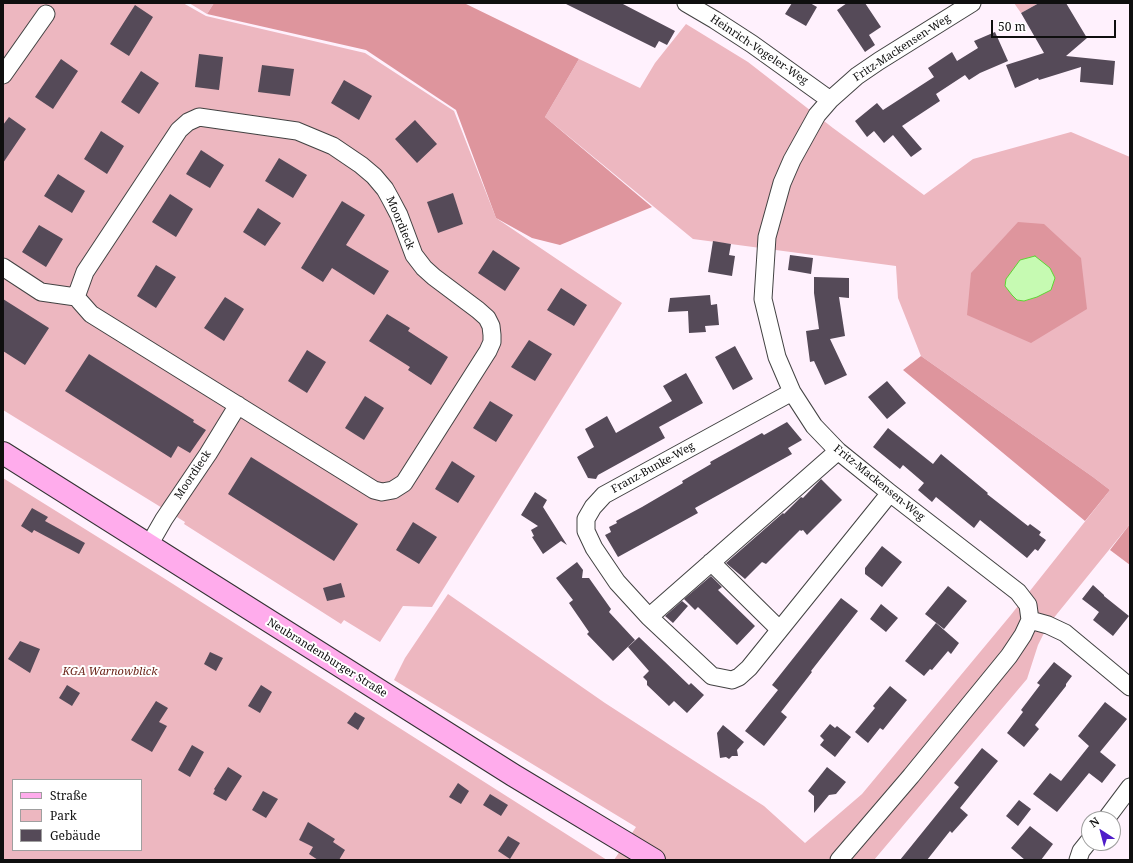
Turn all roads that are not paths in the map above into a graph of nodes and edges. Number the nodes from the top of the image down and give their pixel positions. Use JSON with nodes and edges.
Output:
{"nodes":[{"id":1,"x":686,"y":3,"type":"edge"},
{"id":2,"x":972,"y":3,"type":"edge"},
{"id":3,"x":46,"y":14,"type":"dead end"},
{"id":4,"x":3,"y":75,"type":"edge"},
{"id":5,"x":830,"y":100,"type":"junction"},
{"id":6,"x":3,"y":267,"type":"edge"},
{"id":7,"x":76,"y":296,"type":"junction"},
{"id":8,"x":792,"y":392,"type":"junction"},
{"id":9,"x":238,"y":405,"type":"junction"},
{"id":10,"x":838,"y":451,"type":"junction"},
{"id":11,"x":3,"y":453,"type":"edge"},
{"id":12,"x":890,"y":493,"type":"junction"},
{"id":13,"x":150,"y":545,"type":"junction"},
{"id":14,"x":711,"y":562,"type":"junction"},
{"id":15,"x":649,"y":617,"type":"junction"},
{"id":16,"x":1030,"y":620,"type":"junction"},
{"id":17,"x":780,"y":629,"type":"junction"},
{"id":18,"x":1130,"y":687,"type":"edge"},
{"id":19,"x":1130,"y":787,"type":"edge"},
{"id":20,"x":1112,"y":811,"type":"edge"},
{"id":21,"x":654,"y":860,"type":"edge"},
{"id":22,"x":840,"y":860,"type":"edge"}],
"edges":[{"from":1,"to":5,"type":"street","name":"Heinrich-Vogeler-Weg"},
{"from":2,"to":5,"type":"street","name":"Fritz-Mackensen-Weg"},
{"from":3,"to":4,"type":"street"},
{"from":5,"to":8,"type":"street","name":"Fritz-Mackensen-Weg"},
{"from":6,"to":7,"type":"street"},
{"from":7,"to":9,"type":"street","name":"Moordieck"},
{"from":7,"to":9,"type":"street","name":"Moordieck"},
{"from":8,"to":10,"type":"street","name":"Fritz-Mackensen-Weg"},
{"from":8,"to":15,"type":"street","name":"Franz-Bunke-Weg"},
{"from":9,"to":13,"type":"street","name":"Moordieck"},
{"from":10,"to":12,"type":"street","name":"Fritz-Mackensen-Weg"},
{"from":10,"to":14,"type":"street"},
{"from":11,"to":13,"type":"main road","name":"Neubrandenburger Straße"},
{"from":12,"to":16,"type":"street","name":"Fritz-Mackensen-Weg"},
{"from":12,"to":17,"type":"street","name":"Franz-Bunke-Weg"},
{"from":13,"to":21,"type":"main road","name":"Neubrandenburger Straße"},
{"from":14,"to":15,"type":"street"},
{"from":14,"to":17,"type":"street"},
{"from":15,"to":17,"type":"street","name":"Franz-Bunke-Weg"},
{"from":16,"to":18,"type":"street"},
{"from":16,"to":22,"type":"street"},
{"from":19,"to":20,"type":"street"}]}
